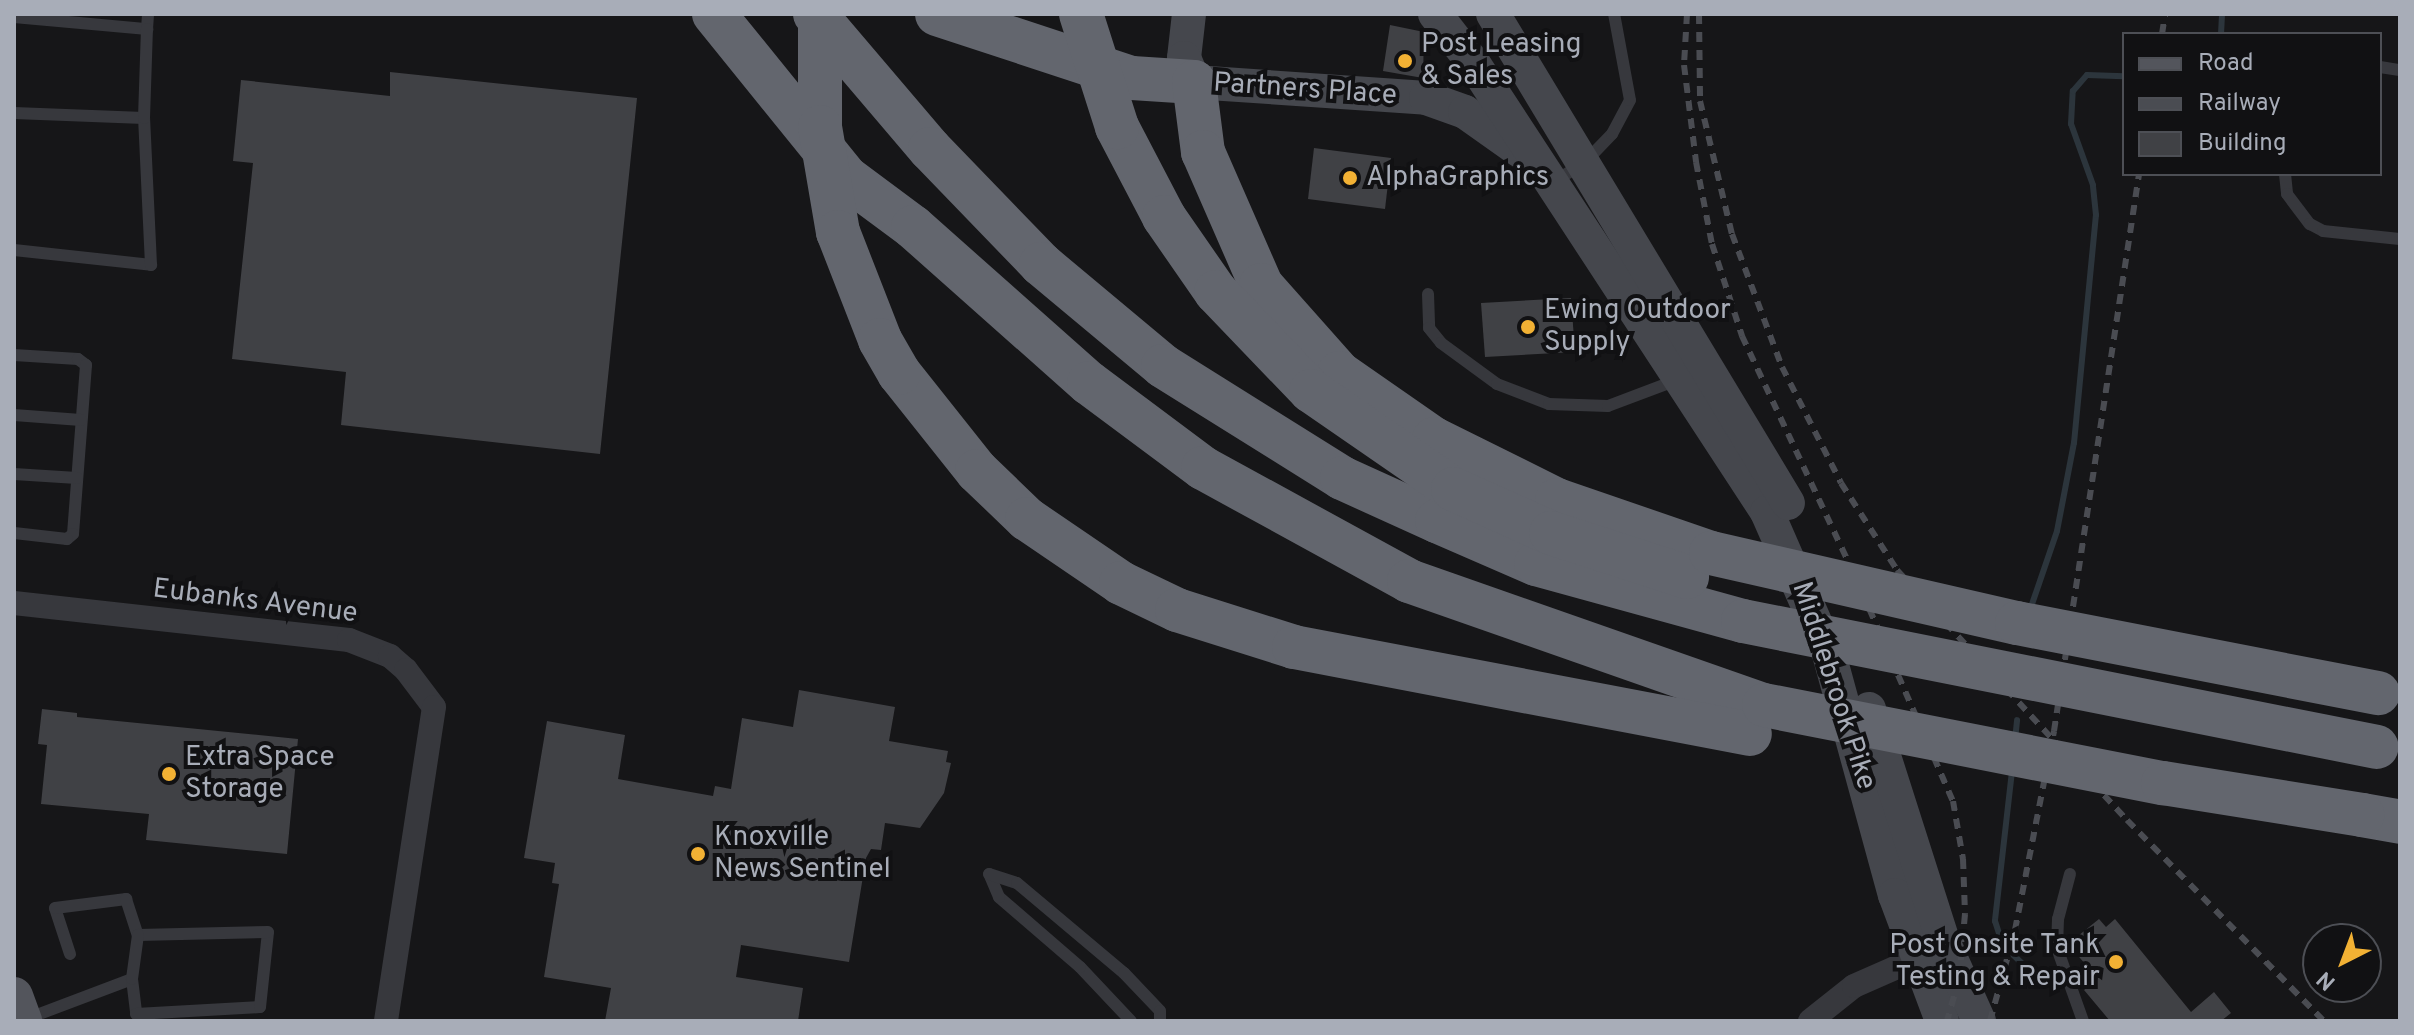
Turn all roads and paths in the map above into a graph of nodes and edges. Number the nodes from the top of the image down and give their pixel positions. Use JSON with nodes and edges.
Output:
{"nodes":[{"id":1,"x":148,"y":14,"type":"edge"},
{"id":2,"x":937,"y":14,"type":"edge"},
{"id":3,"x":1081,"y":14,"type":"edge"},
{"id":4,"x":1189,"y":14,"type":"edge"},
{"id":5,"x":1435,"y":14,"type":"edge"},
{"id":6,"x":1493,"y":14,"type":"edge"},
{"id":7,"x":1614,"y":14,"type":"edge"},
{"id":8,"x":14,"y":17,"type":"edge"},
{"id":9,"x":823,"y":22,"type":"edge"},
{"id":10,"x":741,"y":26,"type":"edge"},
{"id":11,"x":147,"y":29,"type":"junction"},
{"id":12,"x":1474,"y":64,"type":"junction"},
{"id":13,"x":1194,"y":82,"type":"junction"},
{"id":14,"x":14,"y":113,"type":"edge"},
{"id":15,"x":144,"y":118,"type":"junction"},
{"id":16,"x":1585,"y":162,"type":"junction"},
{"id":17,"x":1545,"y":176,"type":"junction"},
{"id":18,"x":2285,"y":176,"type":"edge"},
{"id":19,"x":2400,"y":239,"type":"edge"},
{"id":20,"x":14,"y":250,"type":"edge"},
{"id":21,"x":1428,"y":294,"type":"dead end"},
{"id":22,"x":14,"y":355,"type":"edge"},
{"id":23,"x":1692,"y":371,"type":"junction"},
{"id":24,"x":14,"y":415,"type":"edge"},
{"id":25,"x":81,"y":420,"type":"junction"},
{"id":26,"x":14,"y":474,"type":"edge"},
{"id":27,"x":77,"y":478,"type":"junction"},
{"id":28,"x":14,"y":533,"type":"edge"},
{"id":29,"x":14,"y":603,"type":"edge"},
{"id":30,"x":1748,"y":610,"type":"junction"},
{"id":31,"x":2389,"y":695,"type":"edge"},
{"id":32,"x":1757,"y":720,"type":"junction"},
{"id":33,"x":2389,"y":749,"type":"edge"},
{"id":34,"x":2381,"y":819,"type":"edge"},
{"id":35,"x":2070,"y":874,"type":"dead end"},
{"id":36,"x":138,"y":935,"type":"junction"},
{"id":37,"x":1931,"y":952,"type":"junction"},
{"id":38,"x":70,"y":954,"type":"dead end"},
{"id":39,"x":132,"y":979,"type":"junction"},
{"id":40,"x":14,"y":996,"type":"edge"},
{"id":41,"x":23,"y":1021,"type":"edge"},
{"id":42,"x":386,"y":1021,"type":"edge"},
{"id":43,"x":1131,"y":1021,"type":"edge"},
{"id":44,"x":1160,"y":1021,"type":"edge"},
{"id":45,"x":1810,"y":1021,"type":"edge"},
{"id":46,"x":1942,"y":1021,"type":"edge"},
{"id":47,"x":1979,"y":1021,"type":"edge"},
{"id":48,"x":2083,"y":1021,"type":"edge"}],
"edges":[{"from":1,"to":11,"type":"lane"},
{"from":2,"to":13,"type":"highway"},
{"from":3,"to":30,"type":"highway","bridge":true},
{"from":4,"to":13,"type":"main road"},
{"from":5,"to":12,"type":"main road","name":"Middlebrook Pike"},
{"from":6,"to":16,"type":"main road","name":"Middlebrook Pike"},
{"from":7,"to":16,"type":"lane"},
{"from":8,"to":11,"type":"lane"},
{"from":9,"to":30,"type":"highway"},
{"from":9,"to":32,"type":"highway","bridge":true},
{"from":10,"to":32,"type":"highway"},
{"from":11,"to":15,"type":"lane"},
{"from":12,"to":16,"type":"main road"},
{"from":12,"to":17,"type":"main road","name":"Middlebrook Pike"},
{"from":13,"to":17,"type":"main road","name":"Partners Place"},
{"from":13,"to":31,"type":"highway","bridge":true},
{"from":14,"to":15,"type":"lane"},
{"from":15,"to":20,"type":"lane"},
{"from":16,"to":17,"type":"lane"},
{"from":16,"to":23,"type":"main road","name":"Middlebrook Pike"},
{"from":17,"to":23,"type":"main road","name":"Middlebrook Pike"},
{"from":18,"to":19,"type":"lane"},
{"from":21,"to":23,"type":"lane"},
{"from":22,"to":25,"type":"lane"},
{"from":23,"to":37,"type":"main road","name":"Middlebrook Pike"},
{"from":24,"to":25,"type":"lane"},
{"from":25,"to":27,"type":"lane"},
{"from":26,"to":27,"type":"lane"},
{"from":27,"to":28,"type":"lane"},
{"from":29,"to":42,"type":"street","name":"Eubanks Avenue"},
{"from":30,"to":33,"type":"highway","bridge":true},
{"from":32,"to":34,"type":"highway","bridge":true},
{"from":35,"to":48,"type":"lane"},
{"from":36,"to":38,"type":"lane"},
{"from":36,"to":39,"type":"lane"},
{"from":36,"to":39,"type":"lane"},
{"from":37,"to":45,"type":"street"},
{"from":37,"to":46,"type":"main road","name":"Middlebrook Pike"},
{"from":37,"to":47,"type":"main road","name":"Middlebrook Pike"},
{"from":39,"to":41,"type":"lane"},
{"from":40,"to":41,"type":"main road"},
{"from":43,"to":44,"type":"lane"}]}
